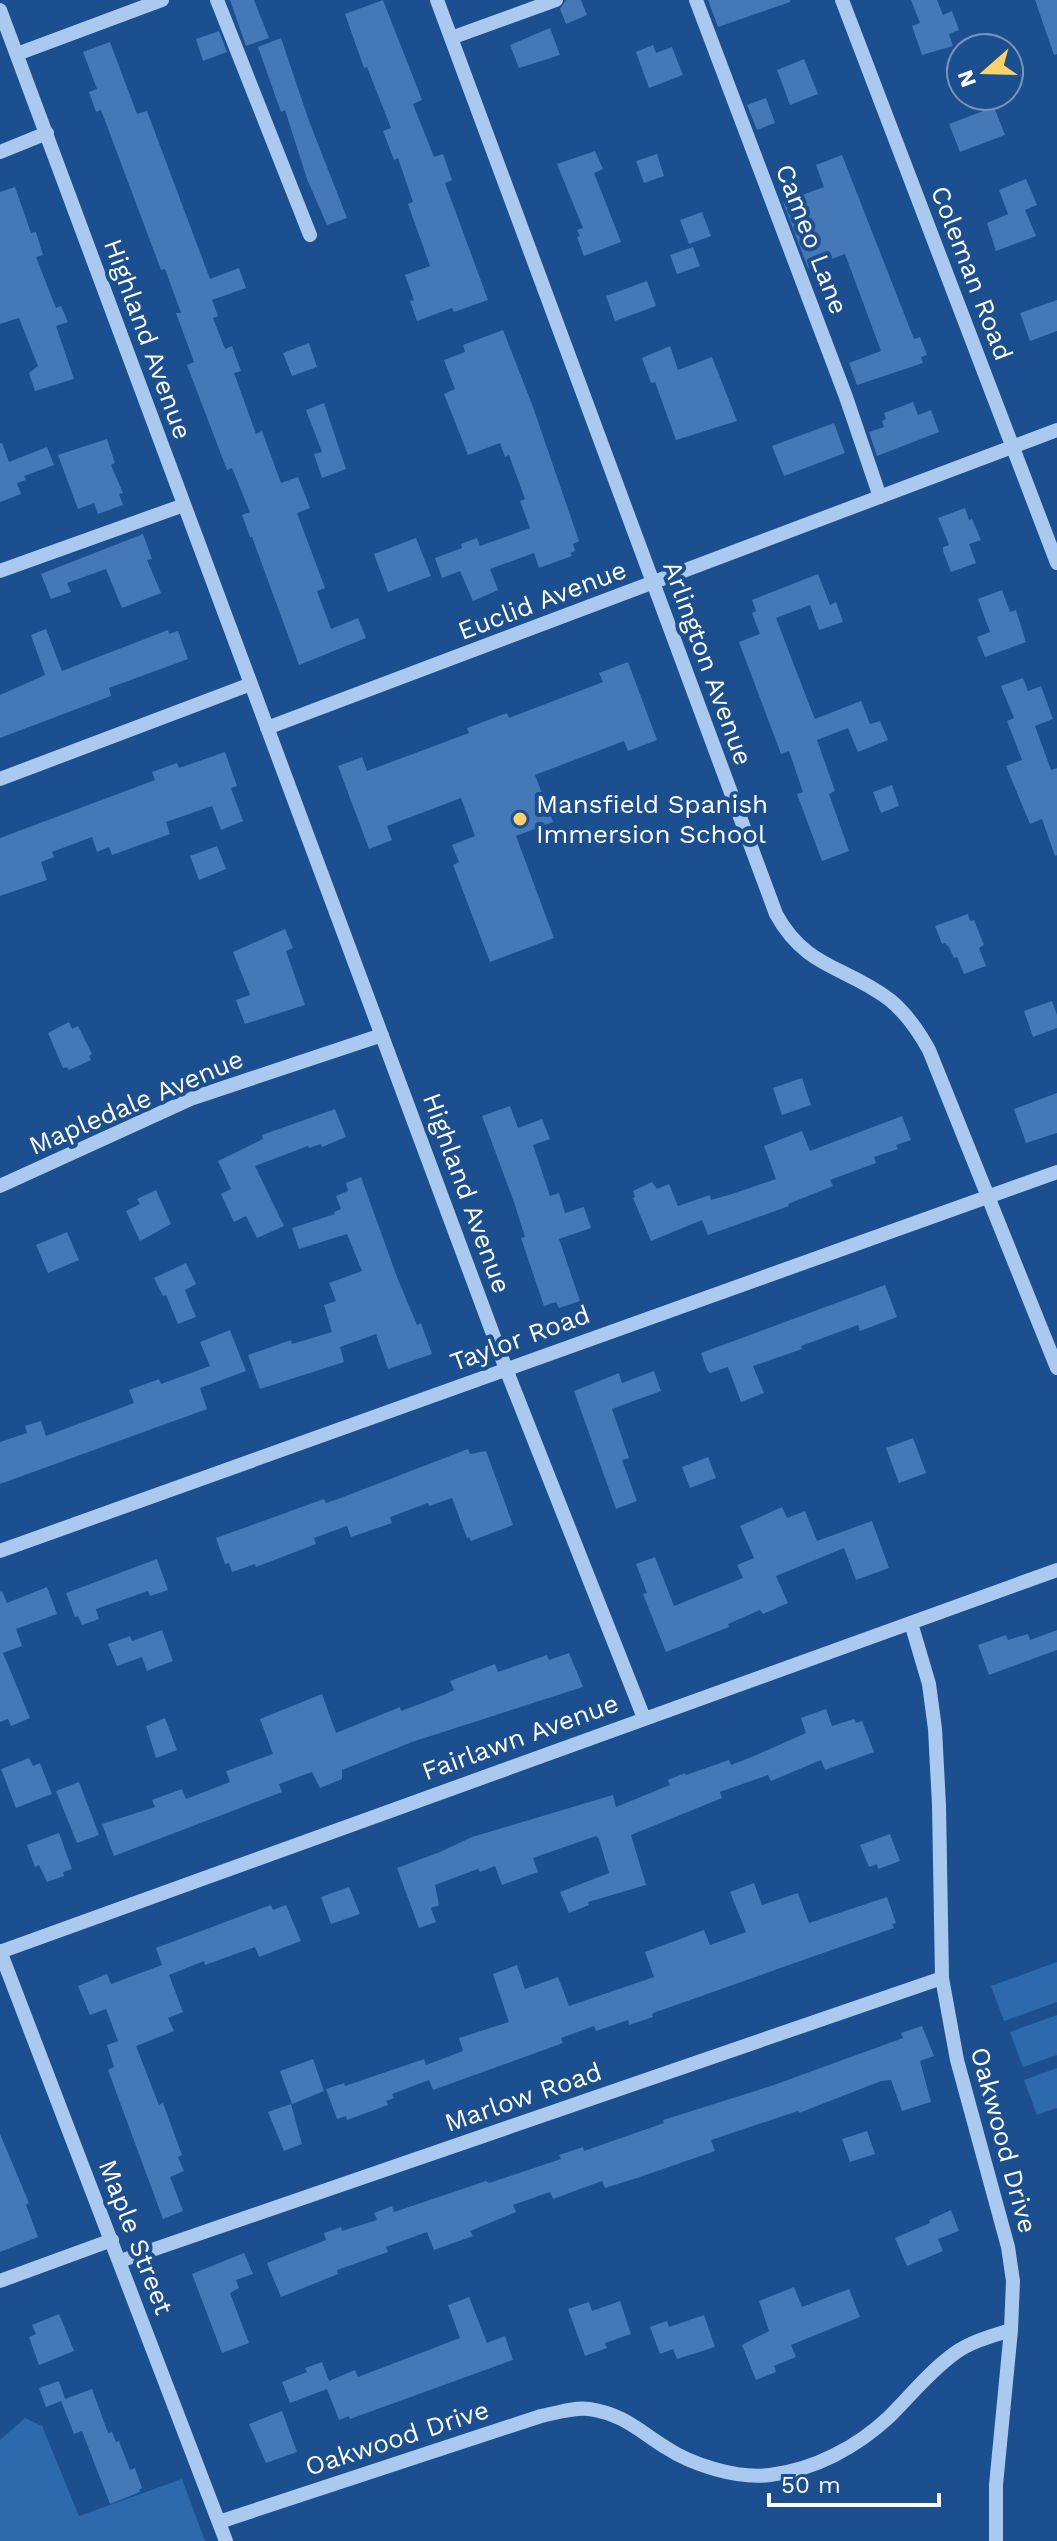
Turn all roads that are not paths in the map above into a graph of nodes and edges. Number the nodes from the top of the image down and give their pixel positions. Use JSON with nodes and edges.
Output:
{"nodes":[{"id":1,"x":162,"y":0,"type":"edge"},
{"id":2,"x":217,"y":0,"type":"edge"},
{"id":3,"x":437,"y":0,"type":"edge"},
{"id":4,"x":556,"y":0,"type":"edge"},
{"id":5,"x":696,"y":0,"type":"edge"},
{"id":6,"x":842,"y":0,"type":"edge"},
{"id":7,"x":0,"y":10,"type":"edge"},
{"id":8,"x":451,"y":38,"type":"junction"},
{"id":9,"x":17,"y":54,"type":"junction"},
{"id":10,"x":47,"y":133,"type":"junction"},
{"id":11,"x":0,"y":152,"type":"edge"},
{"id":12,"x":310,"y":235,"type":"dead end"},
{"id":13,"x":1057,"y":430,"type":"edge"},
{"id":14,"x":1013,"y":446,"type":"junction"},
{"id":15,"x":880,"y":497,"type":"junction"},
{"id":16,"x":184,"y":505,"type":"junction"},
{"id":17,"x":1057,"y":563,"type":"edge"},
{"id":18,"x":0,"y":571,"type":"edge"},
{"id":19,"x":653,"y":584,"type":"junction"},
{"id":20,"x":251,"y":684,"type":"junction"},
{"id":21,"x":267,"y":728,"type":"junction"},
{"id":22,"x":0,"y":779,"type":"edge"},
{"id":23,"x":382,"y":1035,"type":"junction"},
{"id":24,"x":1057,"y":1172,"type":"edge"},
{"id":25,"x":0,"y":1186,"type":"edge"},
{"id":26,"x":987,"y":1197,"type":"junction"},
{"id":27,"x":1057,"y":1368,"type":"edge"},
{"id":28,"x":506,"y":1369,"type":"junction"},
{"id":29,"x":0,"y":1551,"type":"edge"},
{"id":30,"x":1057,"y":1570,"type":"edge"},
{"id":31,"x":911,"y":1623,"type":"junction"},
{"id":32,"x":644,"y":1718,"type":"junction"},
{"id":33,"x":0,"y":1951,"type":"edge"},
{"id":34,"x":942,"y":1978,"type":"junction"},
{"id":35,"x":112,"y":2240,"type":"junction"},
{"id":36,"x":120,"y":2261,"type":"junction"},
{"id":37,"x":0,"y":2281,"type":"edge"},
{"id":38,"x":1011,"y":2330,"type":"junction"},
{"id":39,"x":219,"y":2522,"type":"junction"},
{"id":40,"x":226,"y":2541,"type":"edge"},
{"id":41,"x":996,"y":2541,"type":"edge"}],
"edges":[{"from":1,"to":9,"type":"street"},
{"from":2,"to":12,"type":"street"},
{"from":3,"to":8,"type":"street","name":"Arlington Avenue"},
{"from":4,"to":8,"type":"street"},
{"from":5,"to":15,"type":"street","name":"Cameo Lane"},
{"from":6,"to":14,"type":"street","name":"Coleman Road"},
{"from":7,"to":9,"type":"street","name":"Highland Avenue"},
{"from":8,"to":19,"type":"street","name":"Arlington Avenue"},
{"from":9,"to":10,"type":"street","name":"Highland Avenue"},
{"from":10,"to":11,"type":"street"},
{"from":10,"to":16,"type":"street","name":"Highland Avenue"},
{"from":13,"to":14,"type":"street","name":"Euclid Avenue"},
{"from":14,"to":15,"type":"street","name":"Euclid Avenue"},
{"from":14,"to":17,"type":"street","name":"Coleman Road"},
{"from":15,"to":19,"type":"street","name":"Euclid Avenue"},
{"from":16,"to":18,"type":"street"},
{"from":16,"to":20,"type":"street","name":"Highland Avenue"},
{"from":19,"to":21,"type":"street","name":"Euclid Avenue"},
{"from":19,"to":26,"type":"street","name":"Arlington Avenue"},
{"from":20,"to":21,"type":"street","name":"Highland Avenue"},
{"from":20,"to":22,"type":"street"},
{"from":21,"to":23,"type":"street","name":"Highland Avenue"},
{"from":23,"to":25,"type":"street","name":"Mapledale Avenue"},
{"from":23,"to":28,"type":"street","name":"Highland Avenue"},
{"from":24,"to":26,"type":"street","name":"Taylor Road"},
{"from":26,"to":27,"type":"street","name":"Arlington Avenue"},
{"from":26,"to":28,"type":"street","name":"Taylor Road"},
{"from":28,"to":29,"type":"street","name":"Taylor Road"},
{"from":28,"to":32,"type":"street","name":"Highland Avenue"},
{"from":30,"to":31,"type":"street","name":"Fairlawn Avenue"},
{"from":31,"to":32,"type":"street","name":"Fairlawn Avenue"},
{"from":31,"to":34,"type":"street","name":"Oakwood Drive"},
{"from":32,"to":33,"type":"street","name":"Fairlawn Avenue"},
{"from":33,"to":35,"type":"street","name":"Maple Street"},
{"from":34,"to":36,"type":"street","name":"Marlow Road"},
{"from":34,"to":38,"type":"street","name":"Oakwood Drive"},
{"from":35,"to":36,"type":"street","name":"Maple Street"},
{"from":35,"to":37,"type":"street"},
{"from":36,"to":39,"type":"street","name":"Maple Street"},
{"from":38,"to":39,"type":"street","name":"Oakwood Drive"},
{"from":38,"to":41,"type":"street"},
{"from":39,"to":40,"type":"street","name":"Maple Street"}]}
